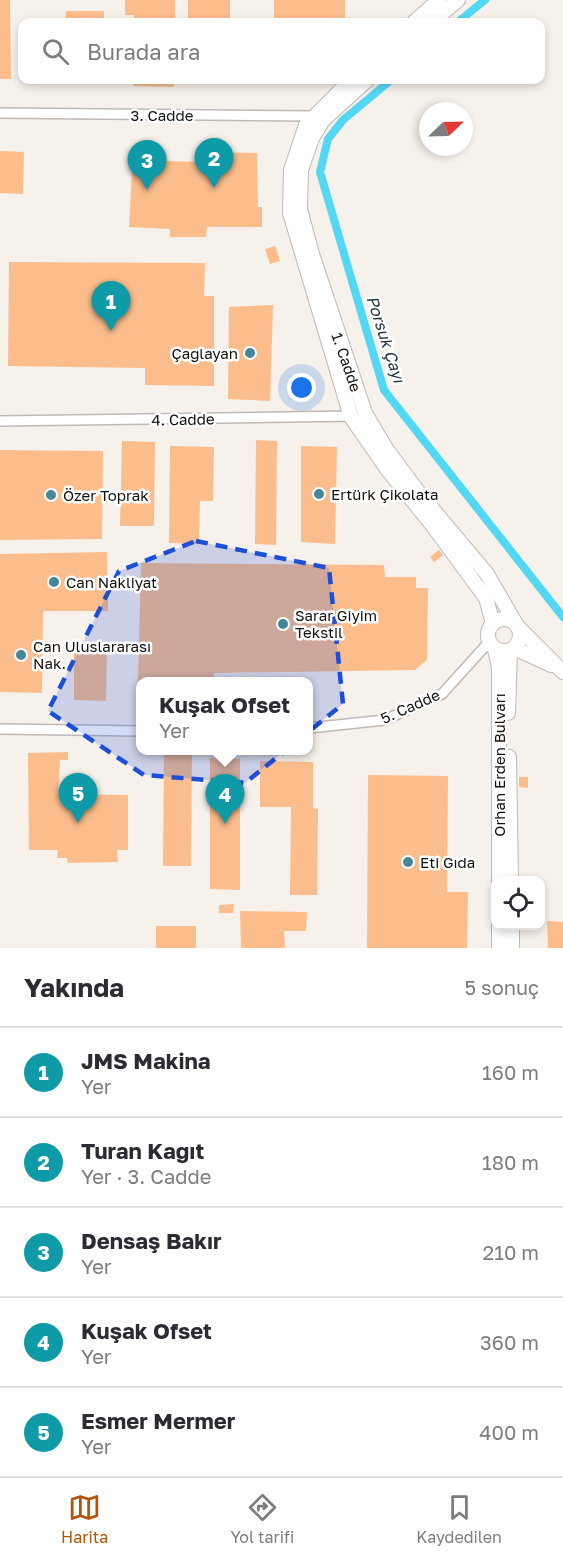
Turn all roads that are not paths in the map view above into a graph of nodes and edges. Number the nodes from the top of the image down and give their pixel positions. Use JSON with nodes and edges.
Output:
{"nodes":[{"id":1,"x":439,"y":0,"type":"edge"},
{"id":2,"x":458,"y":0,"type":"edge"},
{"id":3,"x":419,"y":18,"type":"edge"},
{"id":4,"x":437,"y":18,"type":"edge"},
{"id":5,"x":348,"y":84,"type":"edge"},
{"id":6,"x":362,"y":84,"type":"edge"},
{"id":7,"x":0,"y":113,"type":"edge"},
{"id":8,"x":318,"y":118,"type":"junction"},
{"id":9,"x":365,"y":413,"type":"junction"},
{"id":10,"x":351,"y":417,"type":"junction"},
{"id":11,"x":0,"y":421,"type":"edge"},
{"id":12,"x":493,"y":624,"type":"junction"},
{"id":13,"x":517,"y":626,"type":"junction"},
{"id":14,"x":492,"y":646,"type":"junction"},
{"id":15,"x":512,"y":649,"type":"junction"},
{"id":16,"x":562,"y":671,"type":"edge"},
{"id":17,"x":313,"y":728,"type":"edge"},
{"id":18,"x":0,"y":729,"type":"edge"},
{"id":19,"x":136,"y":730,"type":"edge"},
{"id":20,"x":499,"y":876,"type":"edge"},
{"id":21,"x":512,"y":876,"type":"edge"},
{"id":22,"x":499,"y":930,"type":"edge"},
{"id":23,"x":512,"y":930,"type":"edge"},
{"id":24,"x":499,"y":948,"type":"edge"},
{"id":25,"x":512,"y":948,"type":"edge"}],
"edges":[{"from":1,"to":3,"type":"street"},
{"from":2,"to":4,"type":"street"},
{"from":5,"to":8,"type":"street","name":"1. Cadde"},
{"from":6,"to":8,"type":"street","name":"1. Cadde"},
{"from":7,"to":8,"type":"street","name":"3. Cadde"},
{"from":8,"to":9,"type":"street","name":"1. Cadde"},
{"from":8,"to":10,"type":"street","name":"1. Cadde"},
{"from":9,"to":10,"type":"street","name":"4. Cadde"},
{"from":9,"to":13,"type":"street","name":"1. Cadde"},
{"from":10,"to":11,"type":"street","name":"4. Cadde"},
{"from":10,"to":12,"type":"street","name":"1. Cadde"},
{"from":12,"to":13,"type":"street"},
{"from":12,"to":14,"type":"street","name":"Orhan Erden Bulvarı"},
{"from":13,"to":15,"type":"street","name":"Orhan Erden Bulvarı"},
{"from":13,"to":16,"type":"street","name":"1. Cadde"},
{"from":14,"to":15,"type":"street"},
{"from":14,"to":17,"type":"street","name":"5. Cadde"},
{"from":14,"to":20,"type":"street","name":"Orhan Erden Bulvarı"},
{"from":15,"to":16,"type":"street"},
{"from":15,"to":21,"type":"street","name":"Orhan Erden Bulvarı"},
{"from":18,"to":19,"type":"street"},
{"from":22,"to":24,"type":"street"},
{"from":23,"to":25,"type":"street"}]}
